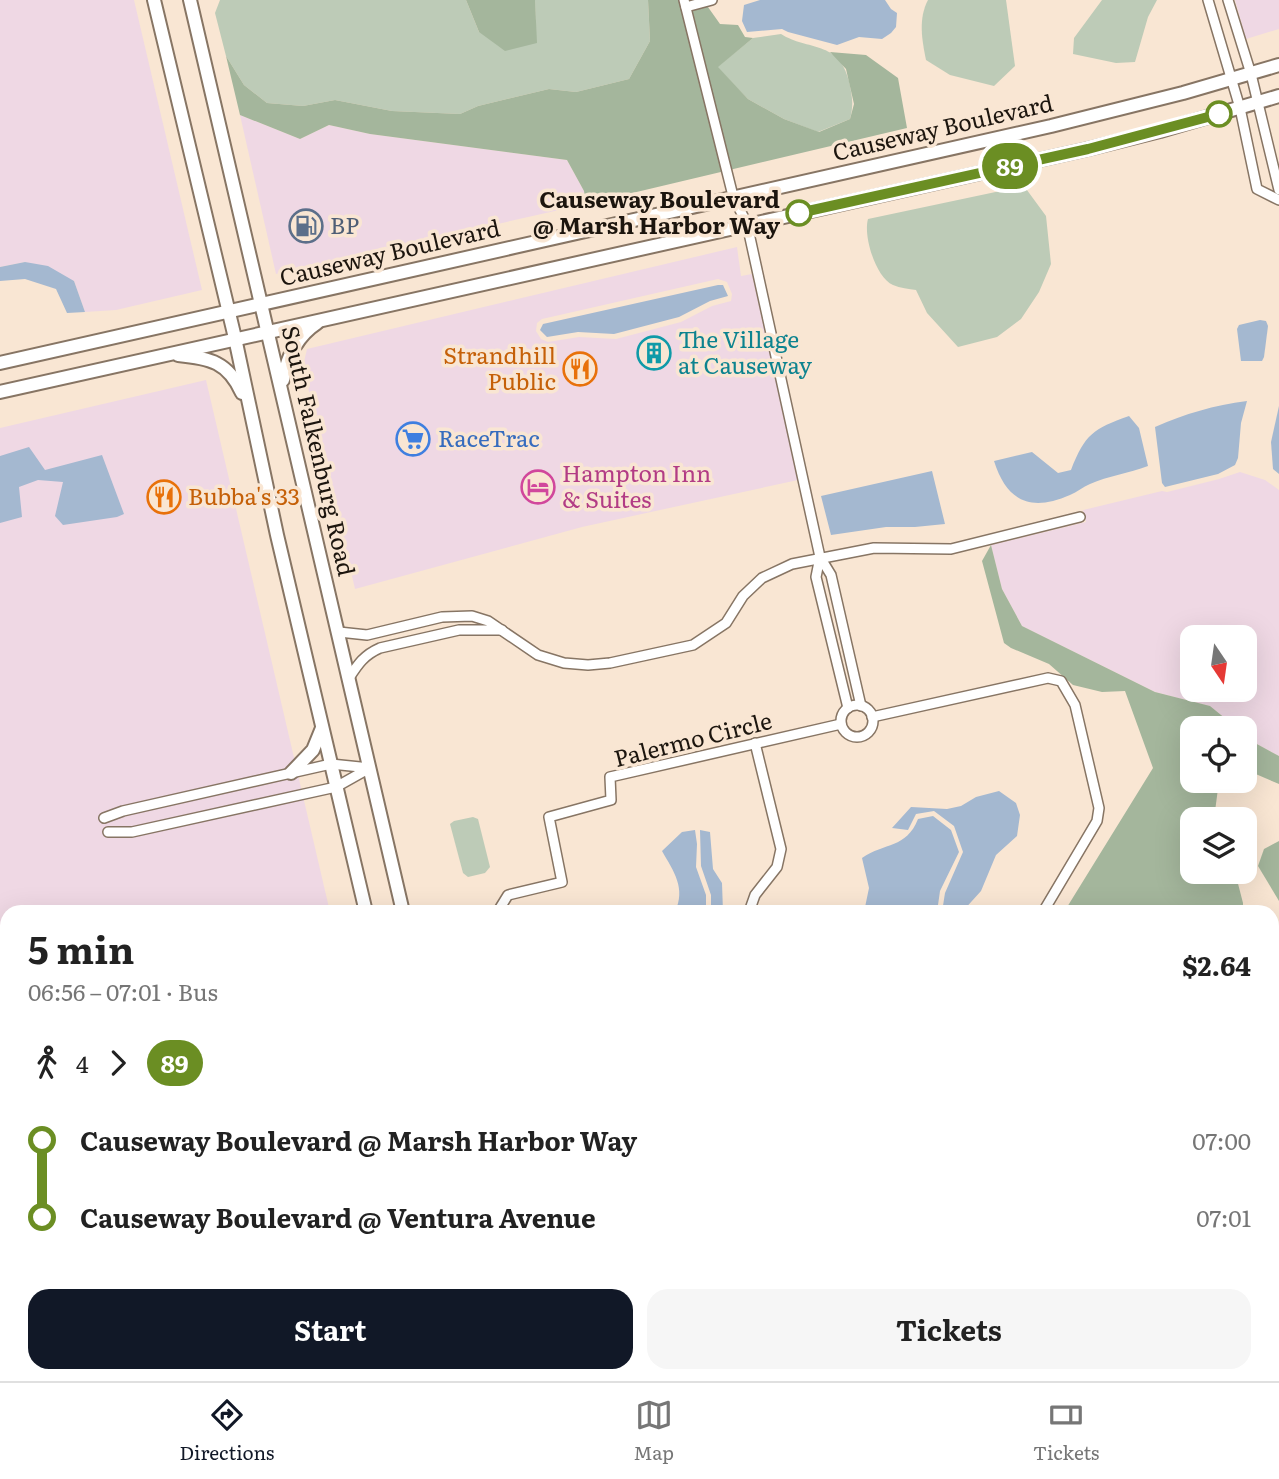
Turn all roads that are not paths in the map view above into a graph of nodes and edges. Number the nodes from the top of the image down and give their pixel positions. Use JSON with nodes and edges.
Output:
{"nodes":[{"id":1,"x":154,"y":0,"type":"edge"},
{"id":2,"x":190,"y":0,"type":"edge"},
{"id":3,"x":712,"y":0,"type":"edge"},
{"id":4,"x":1208,"y":0,"type":"edge"},
{"id":5,"x":1228,"y":0,"type":"edge"},
{"id":6,"x":685,"y":3,"type":"edge"},
{"id":7,"x":1279,"y":65,"type":"edge"},
{"id":8,"x":1251,"y":74,"type":"junction"},
{"id":9,"x":1232,"y":80,"type":"junction"},
{"id":10,"x":1279,"y":96,"type":"edge"},
{"id":11,"x":1258,"y":103,"type":"junction"},
{"id":12,"x":1240,"y":108,"type":"junction"},
{"id":13,"x":1279,"y":190,"type":"edge"},
{"id":14,"x":733,"y":196,"type":"junction"},
{"id":15,"x":1279,"y":200,"type":"edge"},
{"id":16,"x":747,"y":224,"type":"junction"},
{"id":17,"x":261,"y":304,"type":"junction"},
{"id":18,"x":228,"y":311,"type":"junction"},
{"id":19,"x":321,"y":320,"type":"junction"},
{"id":20,"x":268,"y":332,"type":"junction"},
{"id":21,"x":235,"y":338,"type":"junction"},
{"id":22,"x":160,"y":355,"type":"junction"},
{"id":23,"x":0,"y":363,"type":"edge"},
{"id":24,"x":282,"y":388,"type":"junction"},
{"id":25,"x":0,"y":392,"type":"edge"},
{"id":26,"x":254,"y":426,"type":"junction"},
{"id":27,"x":1080,"y":517,"type":"dead end"},
{"id":28,"x":820,"y":557,"type":"junction"},
{"id":29,"x":504,"y":631,"type":"junction"},
{"id":30,"x":339,"y":632,"type":"junction"},
{"id":31,"x":349,"y":678,"type":"junction"},
{"id":32,"x":861,"y":706,"type":"junction"},
{"id":33,"x":848,"y":708,"type":"junction"},
{"id":34,"x":872,"y":717,"type":"junction"},
{"id":35,"x":841,"y":724,"type":"junction"},
{"id":36,"x":322,"y":728,"type":"junction"},
{"id":37,"x":755,"y":743,"type":"junction"},
{"id":38,"x":331,"y":764,"type":"junction"},
{"id":39,"x":370,"y":768,"type":"junction"},
{"id":40,"x":291,"y":773,"type":"junction"},
{"id":41,"x":336,"y":787,"type":"junction"},
{"id":42,"x":104,"y":818,"type":"dead end"},
{"id":43,"x":108,"y":832,"type":"dead end"},
{"id":44,"x":364,"y":905,"type":"edge"},
{"id":45,"x":401,"y":905,"type":"edge"},
{"id":46,"x":502,"y":905,"type":"edge"},
{"id":47,"x":751,"y":905,"type":"edge"},
{"id":48,"x":1047,"y":905,"type":"edge"}],
"edges":[{"from":1,"to":18,"type":"main road"},
{"from":2,"to":17,"type":"main road","name":"South Falkenburg Road"},
{"from":3,"to":6,"type":"street"},
{"from":4,"to":9,"type":"street"},
{"from":5,"to":8,"type":"street"},
{"from":6,"to":14,"type":"street"},
{"from":7,"to":8,"type":"main road","name":"Causeway Boulevard"},
{"from":8,"to":9,"type":"main road","name":"Causeway Boulevard"},
{"from":8,"to":11,"type":"street"},
{"from":9,"to":12,"type":"street"},
{"from":9,"to":14,"type":"main road","name":"Causeway Boulevard"},
{"from":10,"to":11,"type":"main road"},
{"from":11,"to":12,"type":"main road"},
{"from":11,"to":13,"type":"street"},
{"from":12,"to":15,"type":"street"},
{"from":12,"to":16,"type":"main road"},
{"from":14,"to":16,"type":"street"},
{"from":14,"to":17,"type":"main road","name":"Causeway Boulevard"},
{"from":16,"to":19,"type":"main road"},
{"from":16,"to":28,"type":"street"},
{"from":17,"to":18,"type":"main road","name":"Causeway Boulevard"},
{"from":17,"to":20,"type":"main road","name":"South Falkenburg Road"},
{"from":18,"to":21,"type":"main road"},
{"from":18,"to":23,"type":"main road","name":"Causeway Boulevard"},
{"from":19,"to":20,"type":"main road"},
{"from":19,"to":24,"type":"main road"},
{"from":20,"to":21,"type":"main road"},
{"from":20,"to":24,"type":"main road","name":"South Falkenburg Road"},
{"from":21,"to":22,"type":"main road"},
{"from":21,"to":26,"type":"main road"},
{"from":22,"to":25,"type":"main road"},
{"from":22,"to":26,"type":"main road"},
{"from":24,"to":30,"type":"main road","name":"South Falkenburg Road"},
{"from":26,"to":36,"type":"main road"},
{"from":27,"to":28,"type":"street"},
{"from":28,"to":29,"type":"street"},
{"from":28,"to":32,"type":"street"},
{"from":28,"to":33,"type":"street"},
{"from":29,"to":30,"type":"street"},
{"from":29,"to":31,"type":"street"},
{"from":30,"to":31,"type":"main road","name":"South Falkenburg Road"},
{"from":31,"to":39,"type":"main road","name":"South Falkenburg Road"},
{"from":32,"to":33,"type":"street"},
{"from":32,"to":34,"type":"street"},
{"from":33,"to":35,"type":"street"},
{"from":34,"to":35,"type":"street"},
{"from":34,"to":48,"type":"street"},
{"from":35,"to":37,"type":"street","name":"Palermo Circle"},
{"from":36,"to":38,"type":"main road"},
{"from":36,"to":40,"type":"main road"},
{"from":37,"to":46,"type":"street","name":"Palermo Circle"},
{"from":37,"to":47,"type":"street"},
{"from":38,"to":39,"type":"street"},
{"from":38,"to":40,"type":"street"},
{"from":38,"to":41,"type":"main road"},
{"from":39,"to":41,"type":"street"},
{"from":39,"to":45,"type":"main road","name":"South Falkenburg Road"},
{"from":40,"to":42,"type":"street"},
{"from":41,"to":43,"type":"street"},
{"from":41,"to":44,"type":"main road"}]}
